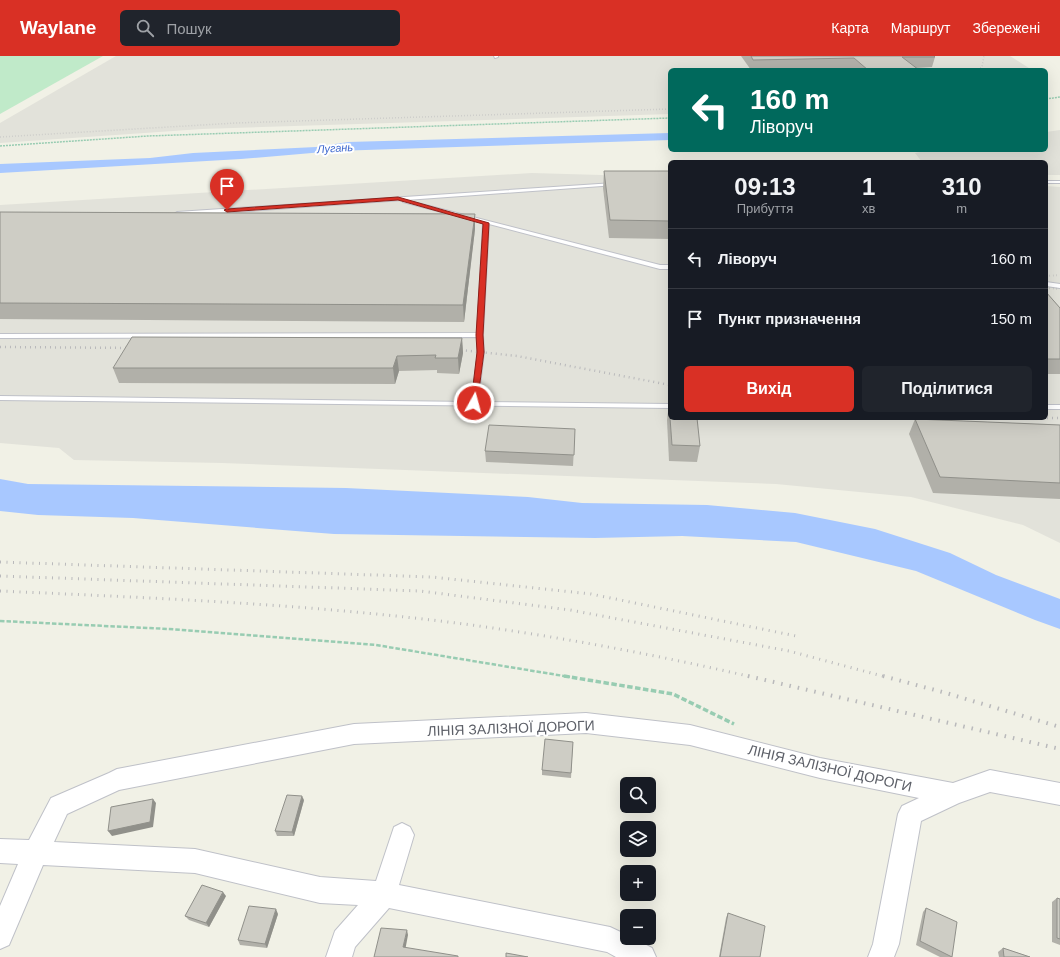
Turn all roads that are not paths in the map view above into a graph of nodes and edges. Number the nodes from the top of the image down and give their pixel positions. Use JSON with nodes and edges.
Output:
{"nodes":[{"id":1,"x":1048,"y":182,"type":"edge"},
{"id":2,"x":1060,"y":182,"type":"edge"},
{"id":3,"x":619,"y":184,"type":"edge"},
{"id":4,"x":398,"y":199,"type":"junction"},
{"id":5,"x":173,"y":214,"type":"edge"},
{"id":6,"x":486,"y":223,"type":"junction"},
{"id":7,"x":668,"y":267,"type":"edge"},
{"id":8,"x":1048,"y":284,"type":"edge"},
{"id":9,"x":1060,"y":286,"type":"edge"},
{"id":10,"x":480,"y":335,"type":"junction"},
{"id":11,"x":0,"y":336,"type":"edge"},
{"id":12,"x":0,"y":398,"type":"edge"},
{"id":13,"x":474,"y":403,"type":"junction"},
{"id":14,"x":668,"y":406,"type":"edge"},
{"id":15,"x":1048,"y":407,"type":"edge"},
{"id":16,"x":1060,"y":407,"type":"edge"},
{"id":17,"x":953,"y":794,"type":"junction"},
{"id":18,"x":1060,"y":794,"type":"edge"},
{"id":19,"x":402,"y":835,"type":"dead end"},
{"id":20,"x":0,"y":851,"type":"edge"},
{"id":21,"x":36,"y":852,"type":"junction"},
{"id":22,"x":384,"y":894,"type":"junction"},
{"id":23,"x":0,"y":936,"type":"edge"},
{"id":24,"x":339,"y":957,"type":"edge"},
{"id":25,"x":643,"y":957,"type":"edge"},
{"id":26,"x":881,"y":957,"type":"edge"}],
"edges":[{"from":1,"to":2,"type":"lane"},
{"from":3,"to":4,"type":"lane"},
{"from":4,"to":5,"type":"lane"},
{"from":4,"to":6,"type":"lane"},
{"from":6,"to":7,"type":"lane"},
{"from":6,"to":10,"type":"lane"},
{"from":8,"to":9,"type":"lane"},
{"from":10,"to":11,"type":"lane"},
{"from":10,"to":13,"type":"lane"},
{"from":12,"to":13,"type":"lane"},
{"from":13,"to":14,"type":"lane"},
{"from":15,"to":16,"type":"lane"},
{"from":17,"to":18,"type":"street"},
{"from":17,"to":21,"type":"street","name":"ЛІНІЯ ЗАЛІЗНОЇ ДОРОГИ"},
{"from":17,"to":26,"type":"street"},
{"from":19,"to":22,"type":"street"},
{"from":20,"to":21,"type":"street"},
{"from":21,"to":22,"type":"street"},
{"from":21,"to":23,"type":"street","name":"ЛІНІЯ ЗАЛІЗНОЇ ДОРОГИ"},
{"from":22,"to":24,"type":"street"},
{"from":22,"to":25,"type":"street"}]}
